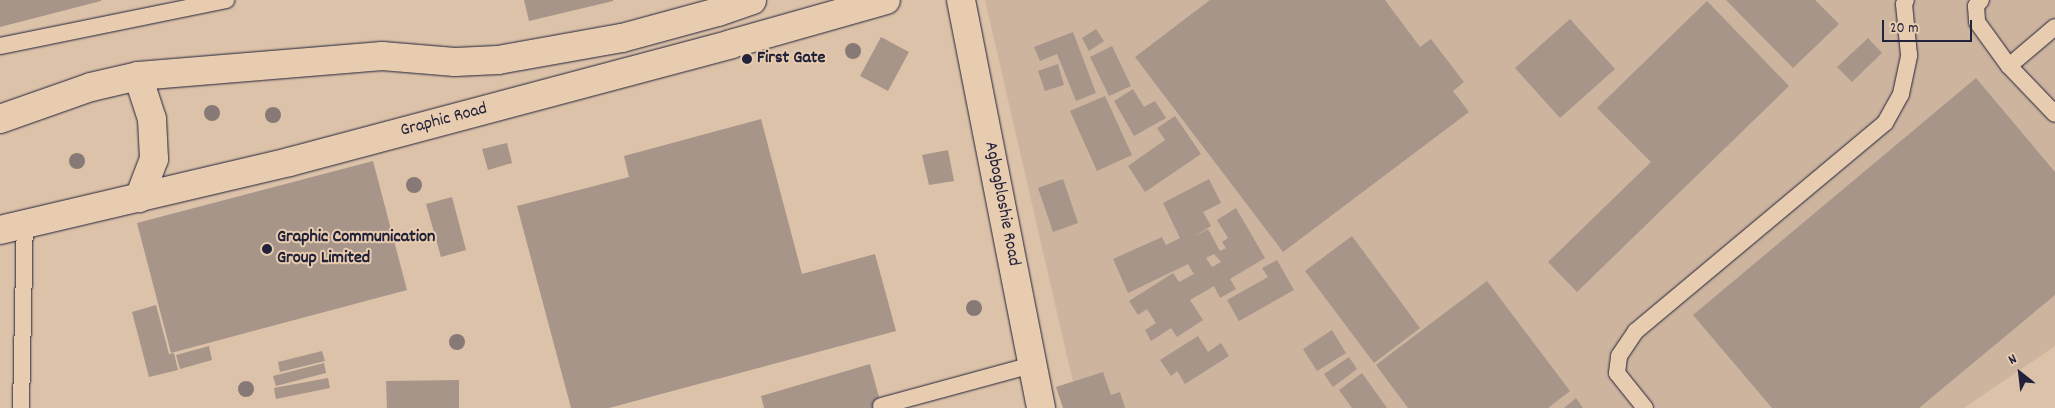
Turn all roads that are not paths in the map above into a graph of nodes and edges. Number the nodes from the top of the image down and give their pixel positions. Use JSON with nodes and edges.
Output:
{"nodes":[{"id":1,"x":226,"y":0,"type":"edge"},
{"id":2,"x":752,"y":0,"type":"edge"},
{"id":3,"x":886,"y":0,"type":"edge"},
{"id":4,"x":961,"y":0,"type":"edge"},
{"id":5,"x":1906,"y":0,"type":"edge"},
{"id":6,"x":1981,"y":0,"type":"edge"},
{"id":7,"x":2055,"y":27,"type":"edge"},
{"id":8,"x":0,"y":46,"type":"edge"},
{"id":9,"x":2009,"y":66,"type":"junction"},
{"id":10,"x":138,"y":76,"type":"junction"},
{"id":11,"x":2055,"y":114,"type":"edge"},
{"id":12,"x":0,"y":120,"type":"edge"},
{"id":13,"x":139,"y":198,"type":"junction"},
{"id":14,"x":13,"y":226,"type":"edge"},
{"id":15,"x":1032,"y":366,"type":"junction"},
{"id":16,"x":881,"y":406,"type":"dead end"},
{"id":17,"x":21,"y":408,"type":"edge"},
{"id":18,"x":1041,"y":408,"type":"edge"},
{"id":19,"x":1645,"y":408,"type":"edge"}],
"edges":[{"from":1,"to":8,"type":"lane"},
{"from":2,"to":10,"type":"main road"},
{"from":3,"to":13,"type":"main road","name":"Graphic Road"},
{"from":4,"to":15,"type":"main road","name":"Agbogbloshie Road"},
{"from":5,"to":19,"type":"lane"},
{"from":6,"to":9,"type":"lane"},
{"from":7,"to":9,"type":"lane"},
{"from":9,"to":11,"type":"lane"},
{"from":10,"to":12,"type":"main road"},
{"from":10,"to":13,"type":"main road"},
{"from":13,"to":14,"type":"main road","name":"Graphic Road"},
{"from":14,"to":17,"type":"lane"},
{"from":15,"to":16,"type":"lane"},
{"from":15,"to":18,"type":"main road","name":"Agbogbloshie Road"}]}
